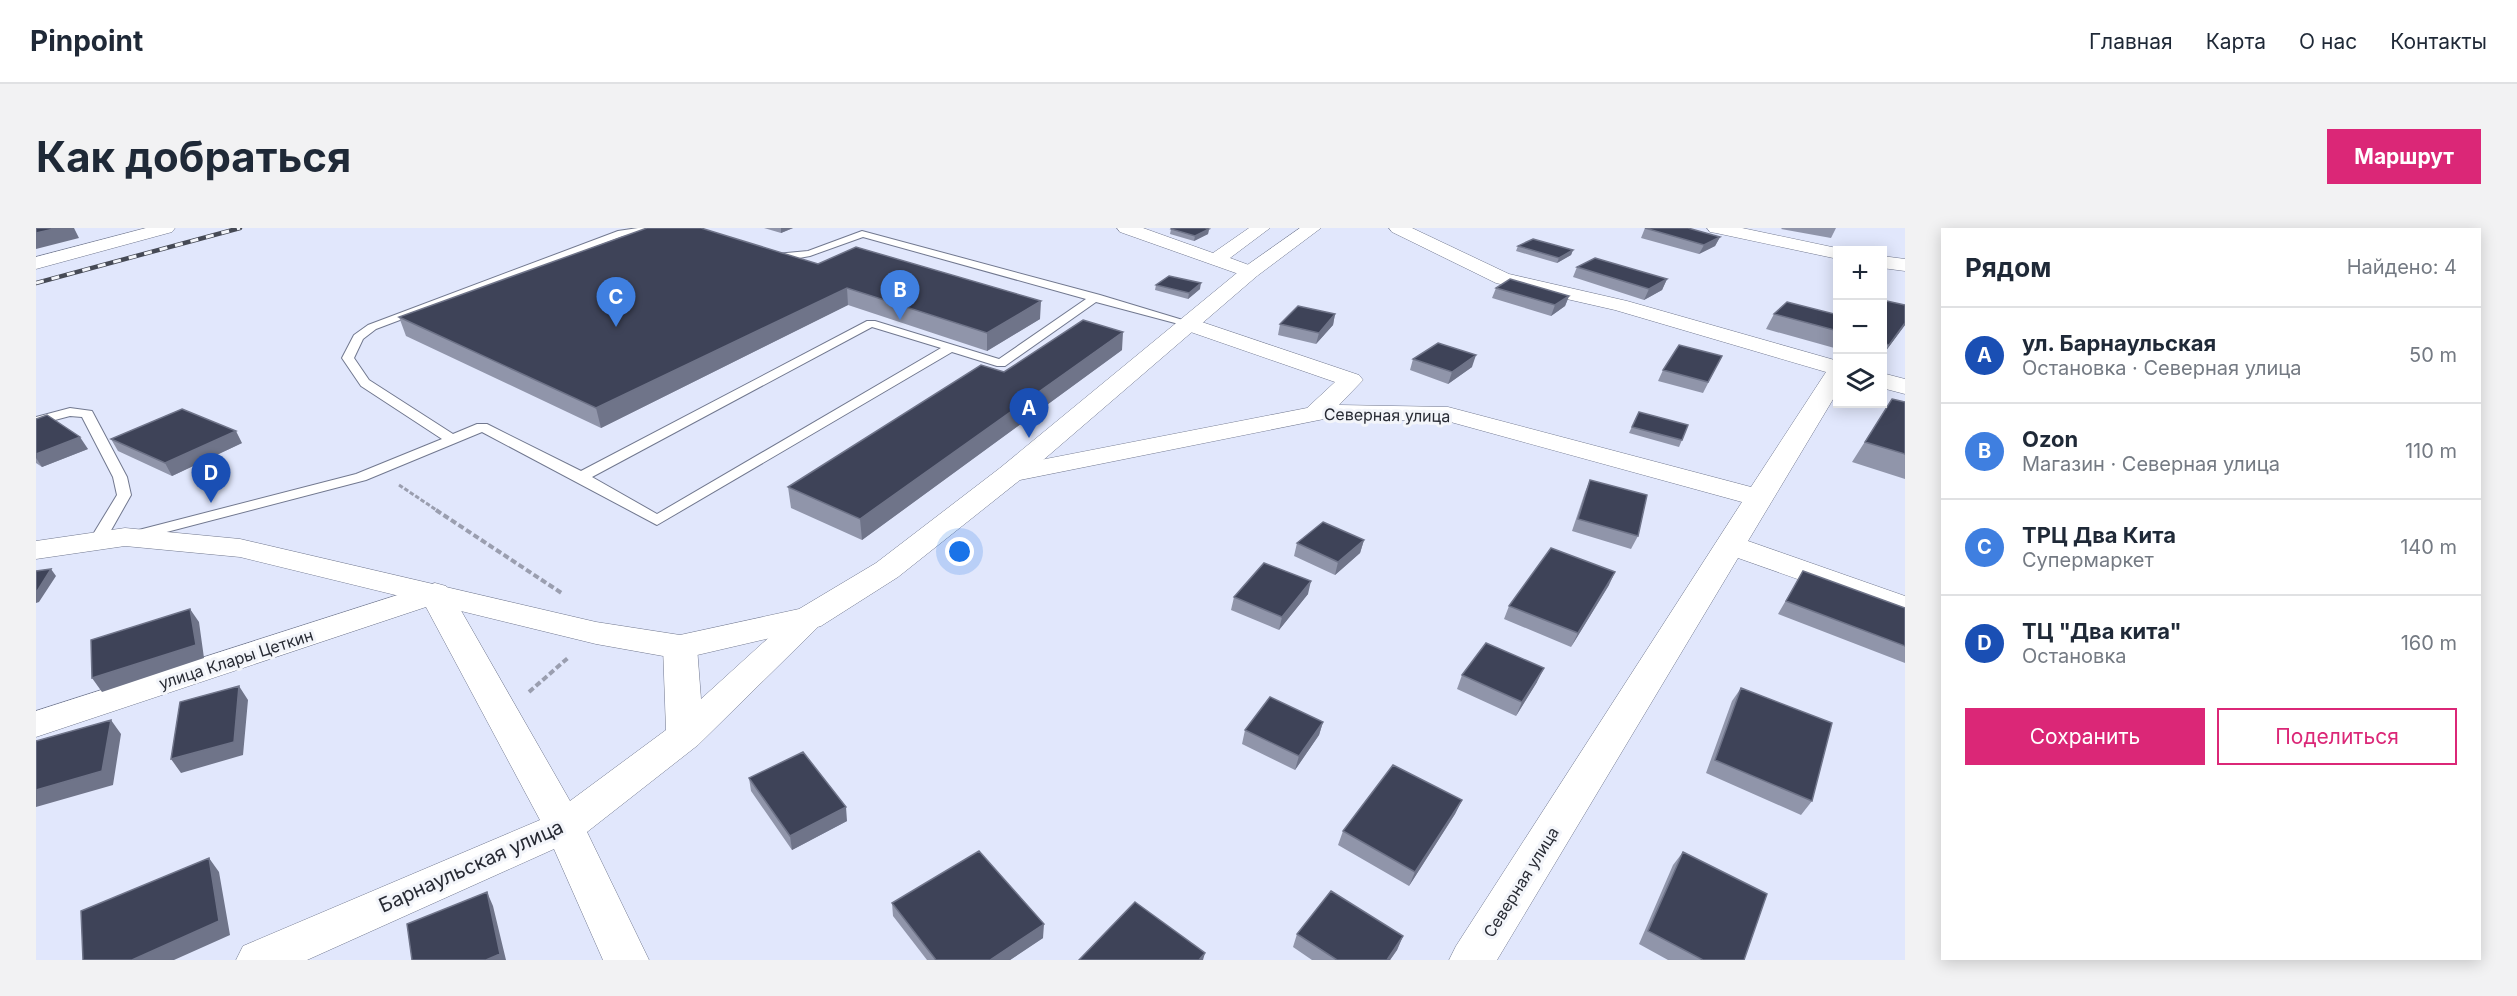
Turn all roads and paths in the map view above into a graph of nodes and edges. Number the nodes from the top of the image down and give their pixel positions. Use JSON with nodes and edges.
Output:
{"nodes":[{"id":1,"x":166,"y":228,"type":"edge"},
{"id":2,"x":662,"y":228,"type":"edge"},
{"id":3,"x":1126,"y":228,"type":"edge"},
{"id":4,"x":1262,"y":228,"type":"edge"},
{"id":5,"x":1312,"y":228,"type":"edge"},
{"id":6,"x":1398,"y":228,"type":"edge"},
{"id":7,"x":1716,"y":228,"type":"edge"},
{"id":8,"x":674,"y":229,"type":"edge"},
{"id":9,"x":858,"y":231,"type":"edge"},
{"id":10,"x":1833,"y":252,"type":"edge"},
{"id":11,"x":760,"y":253,"type":"edge"},
{"id":12,"x":1215,"y":260,"type":"junction"},
{"id":13,"x":36,"y":263,"type":"edge"},
{"id":14,"x":1887,"y":263,"type":"edge"},
{"id":15,"x":1905,"y":265,"type":"edge"},
{"id":16,"x":1250,"y":272,"type":"junction"},
{"id":17,"x":1096,"y":297,"type":"junction"},
{"id":18,"x":1190,"y":324,"type":"junction"},
{"id":19,"x":951,"y":347,"type":"junction"},
{"id":20,"x":1833,"y":368,"type":"edge"},
{"id":21,"x":1833,"y":377,"type":"edge"},
{"id":22,"x":1887,"y":382,"type":"edge"},
{"id":23,"x":1905,"y":387,"type":"edge"},
{"id":24,"x":1316,"y":414,"type":"junction"},
{"id":25,"x":36,"y":421,"type":"edge"},
{"id":26,"x":452,"y":439,"type":"junction"},
{"id":27,"x":377,"y":470,"type":"junction"},
{"id":28,"x":1010,"y":474,"type":"junction"},
{"id":29,"x":581,"y":477,"type":"junction"},
{"id":30,"x":1759,"y":498,"type":"junction"},
{"id":31,"x":111,"y":539,"type":"junction"},
{"id":32,"x":1730,"y":544,"type":"junction"},
{"id":33,"x":36,"y":550,"type":"edge"},
{"id":34,"x":435,"y":593,"type":"junction"},
{"id":35,"x":566,"y":595,"type":"dead end"},
{"id":36,"x":1905,"y":607,"type":"edge"},
{"id":37,"x":809,"y":618,"type":"junction"},
{"id":38,"x":596,"y":633,"type":"junction"},
{"id":39,"x":680,"y":647,"type":"junction"},
{"id":40,"x":503,"y":716,"type":"junction"},
{"id":41,"x":36,"y":724,"type":"edge"},
{"id":42,"x":685,"y":735,"type":"junction"},
{"id":43,"x":564,"y":827,"type":"junction"},
{"id":44,"x":259,"y":960,"type":"edge"},
{"id":45,"x":626,"y":960,"type":"edge"},
{"id":46,"x":1472,"y":960,"type":"edge"}],
"edges":[{"from":1,"to":13,"type":"street"},
{"from":2,"to":8,"type":"lane"},
{"from":2,"to":26,"type":"lane"},
{"from":3,"to":12,"type":"street"},
{"from":4,"to":12,"type":"street"},
{"from":5,"to":16,"type":"street"},
{"from":6,"to":20,"type":"street","name":"Северная улица"},
{"from":7,"to":10,"type":"street"},
{"from":9,"to":11,"type":"lane"},
{"from":9,"to":17,"type":"lane"},
{"from":12,"to":16,"type":"street"},
{"from":14,"to":15,"type":"street"},
{"from":16,"to":18,"type":"street"},
{"from":17,"to":18,"type":"lane"},
{"from":17,"to":19,"type":"lane"},
{"from":18,"to":24,"type":"street"},
{"from":18,"to":28,"type":"street"},
{"from":19,"to":29,"type":"lane"},
{"from":19,"to":29,"type":"lane"},
{"from":21,"to":30,"type":"street","name":"Северная улица"},
{"from":22,"to":23,"type":"street"},
{"from":24,"to":28,"type":"street","name":"Северная улица"},
{"from":24,"to":30,"type":"street","name":"Северная улица"},
{"from":25,"to":31,"type":"lane"},
{"from":26,"to":27,"type":"lane"},
{"from":26,"to":29,"type":"lane"},
{"from":27,"to":31,"type":"lane"},
{"from":27,"to":35,"type":"path"},
{"from":28,"to":37,"type":"street"},
{"from":30,"to":32,"type":"street","name":"Северная улица"},
{"from":31,"to":33,"type":"street"},
{"from":31,"to":34,"type":"street"},
{"from":32,"to":36,"type":"street"},
{"from":32,"to":46,"type":"street","name":"Северная улица"},
{"from":34,"to":38,"type":"street"},
{"from":34,"to":40,"type":"street"},
{"from":34,"to":41,"type":"street","name":"улица Клары Цеткин"},
{"from":37,"to":39,"type":"street"},
{"from":37,"to":42,"type":"street","name":"Барнаульская улица"},
{"from":38,"to":39,"type":"street"},
{"from":38,"to":40,"type":"path"},
{"from":39,"to":42,"type":"street"},
{"from":40,"to":43,"type":"street"},
{"from":42,"to":43,"type":"street","name":"Барнаульская улица"},
{"from":43,"to":44,"type":"street","name":"Барнаульская улица"},
{"from":43,"to":45,"type":"street"}]}
